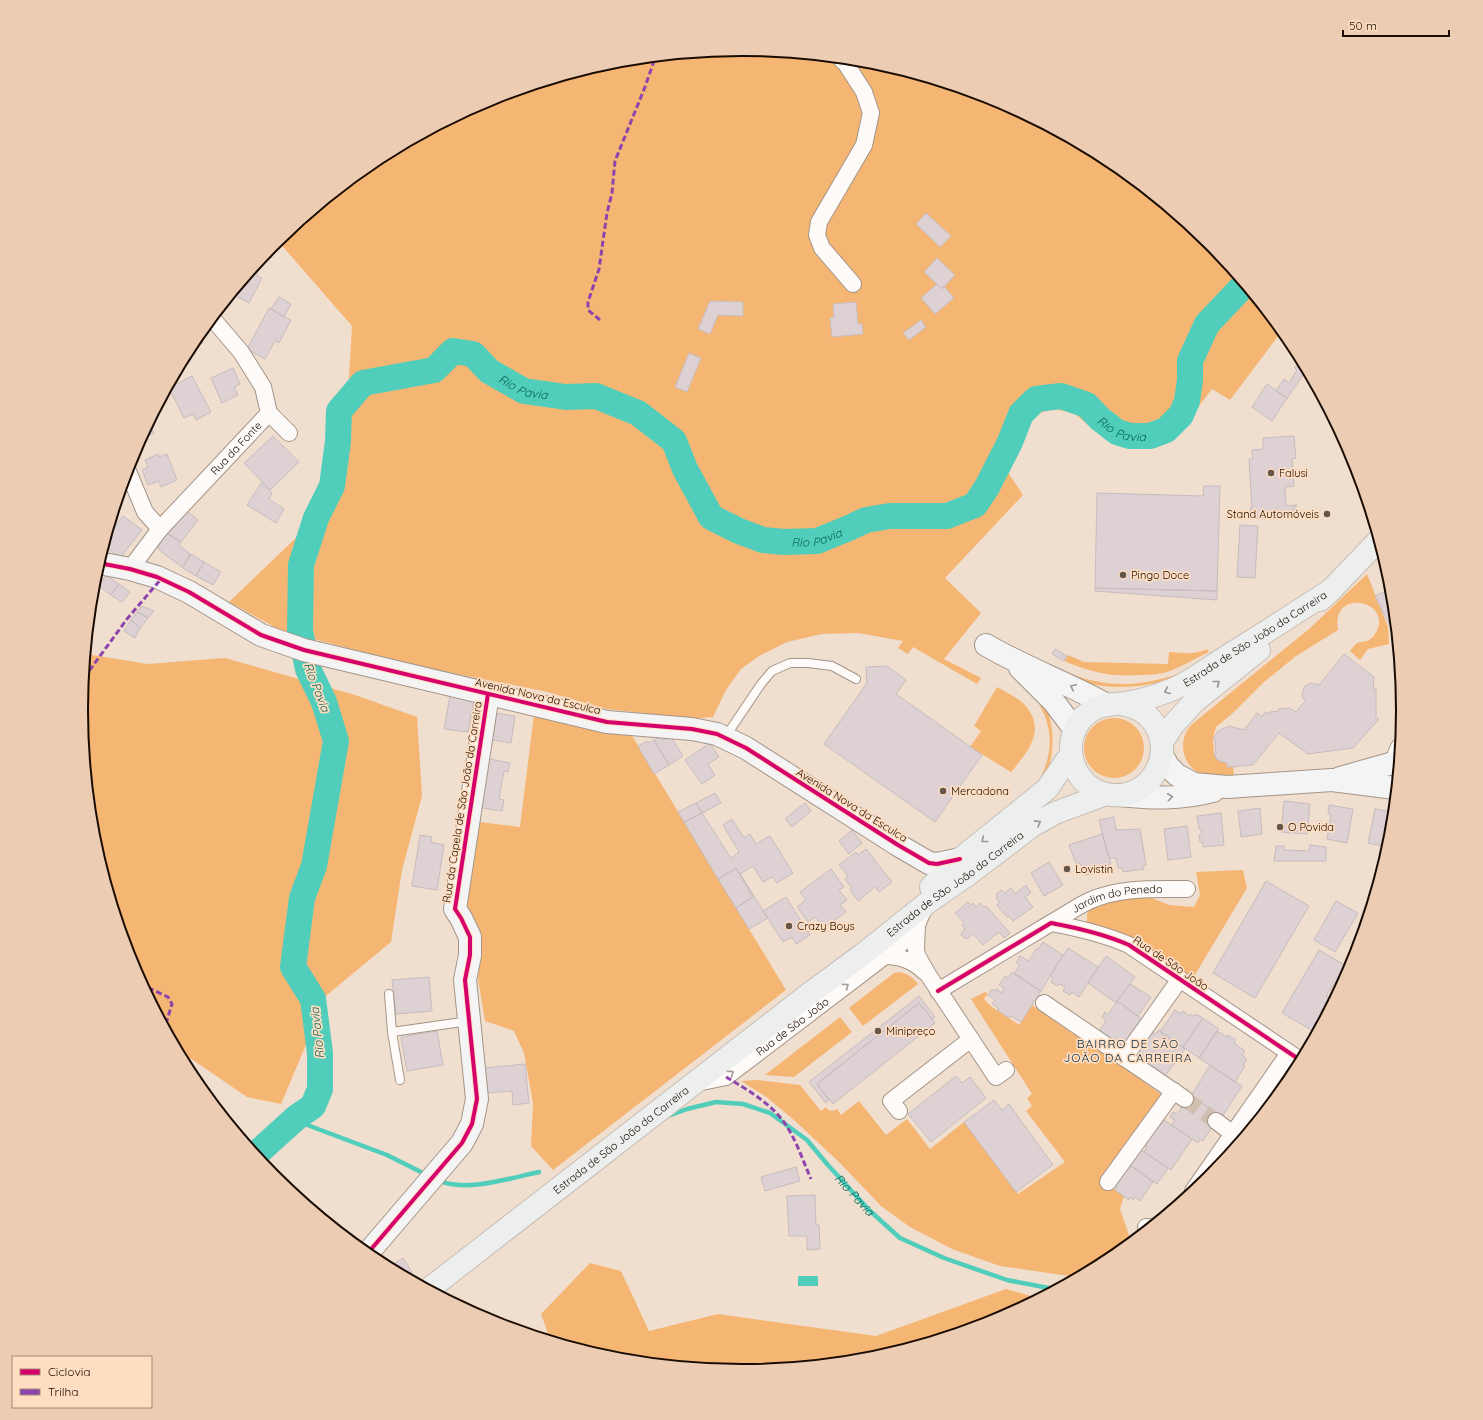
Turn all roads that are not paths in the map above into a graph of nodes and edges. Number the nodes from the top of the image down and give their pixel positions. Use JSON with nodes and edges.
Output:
{"nodes":[{"id":1,"x":847,"y":65,"type":"edge"},
{"id":2,"x":853,"y":284,"type":"dead end"},
{"id":3,"x":216,"y":322,"type":"edge"},
{"id":4,"x":268,"y":413,"type":"junction"},
{"id":5,"x":289,"y":434,"type":"dead end"},
{"id":6,"x":130,"y":477,"type":"edge"},
{"id":7,"x":160,"y":529,"type":"junction"},
{"id":8,"x":1374,"y":545,"type":"edge"},
{"id":9,"x":104,"y":564,"type":"edge"},
{"id":10,"x":130,"y":569,"type":"junction"},
{"id":11,"x":1331,"y":590,"type":"junction"},
{"id":12,"x":986,"y":645,"type":"dead end"},
{"id":13,"x":1011,"y":659,"type":"junction"},
{"id":14,"x":856,"y":679,"type":"dead end"},
{"id":15,"x":488,"y":694,"type":"junction"},
{"id":16,"x":1115,"y":704,"type":"junction"},
{"id":17,"x":1075,"y":730,"type":"junction"},
{"id":18,"x":725,"y":737,"type":"junction"},
{"id":19,"x":1162,"y":748,"type":"junction"},
{"id":20,"x":1070,"y":754,"type":"junction"},
{"id":21,"x":1393,"y":760,"type":"edge"},
{"id":22,"x":1332,"y":780,"type":"junction"},
{"id":23,"x":1227,"y":787,"type":"junction"},
{"id":24,"x":1391,"y":787,"type":"edge"},
{"id":25,"x":1112,"y":795,"type":"junction"},
{"id":26,"x":898,"y":846,"type":"junction"},
{"id":27,"x":960,"y":859,"type":"junction"},
{"id":28,"x":1187,"y":889,"type":"dead end"},
{"id":29,"x":924,"y":899,"type":"junction"},
{"id":30,"x":1052,"y":923,"type":"junction"},
{"id":31,"x":917,"y":925,"type":"junction"},
{"id":32,"x":884,"y":956,"type":"junction"},
{"id":33,"x":927,"y":973,"type":"junction"},
{"id":34,"x":1180,"y":979,"type":"junction"},
{"id":35,"x":938,"y":991,"type":"junction"},
{"id":36,"x":388,"y":994,"type":"dead end"},
{"id":37,"x":1044,"y":1003,"type":"dead end"},
{"id":38,"x":469,"y":1021,"type":"junction"},
{"id":39,"x":392,"y":1032,"type":"junction"},
{"id":40,"x":971,"y":1039,"type":"junction"},
{"id":41,"x":1295,"y":1057,"type":"edge"},
{"id":42,"x":1124,"y":1058,"type":"junction"},
{"id":43,"x":1006,"y":1070,"type":"dead end"},
{"id":44,"x":400,"y":1080,"type":"dead end"},
{"id":45,"x":694,"y":1083,"type":"junction"},
{"id":46,"x":899,"y":1111,"type":"dead end"},
{"id":47,"x":1216,"y":1121,"type":"tunnel mouth"},
{"id":48,"x":1233,"y":1134,"type":"junction"},
{"id":49,"x":1213,"y":1162,"type":"edge"},
{"id":50,"x":1108,"y":1182,"type":"dead end"},
{"id":51,"x":371,"y":1249,"type":"edge"},
{"id":52,"x":433,"y":1286,"type":"edge"}],
"edges":[{"from":1,"to":2,"type":"street"},
{"from":3,"to":4,"type":"street","name":"Rua da Fonte"},
{"from":4,"to":5,"type":"street"},
{"from":4,"to":7,"type":"street","name":"Rua da Fonte"},
{"from":6,"to":7,"type":"street"},
{"from":7,"to":10,"type":"street","name":"Rua da Fonte"},
{"from":8,"to":11,"type":"main road"},
{"from":9,"to":10,"type":"street","name":"Avenida Nova da Esculca"},
{"from":10,"to":15,"type":"street","name":"Avenida Nova da Esculca"},
{"from":11,"to":16,"type":"main road","name":"Estrada de São João da Carreira","one_way":true},
{"from":19,"to":11,"type":"main road","name":"Estrada de São João da Carreira","one_way":true},
{"from":12,"to":13,"type":"street"},
{"from":16,"to":13,"type":"street","one_way":true},
{"from":13,"to":17,"type":"street"},
{"from":14,"to":18,"type":"lane"},
{"from":15,"to":18,"type":"street","name":"Avenida Nova da Esculca"},
{"from":15,"to":38,"type":"street","name":"Rua da Capela de São João da Carreira"},
{"from":16,"to":17,"type":"main road"},
{"from":16,"to":19,"type":"main road"},
{"from":17,"to":20,"type":"main road"},
{"from":18,"to":26,"type":"street","name":"Avenida Nova da Esculca"},
{"from":19,"to":23,"type":"street"},
{"from":19,"to":25,"type":"main road"},
{"from":20,"to":25,"type":"main road"},
{"from":20,"to":27,"type":"main road","name":"Estrada de São João da Carreira","one_way":true},
{"from":21,"to":22,"type":"street"},
{"from":22,"to":23,"type":"street"},
{"from":22,"to":24,"type":"street"},
{"from":25,"to":23,"type":"street","one_way":true},
{"from":29,"to":25,"type":"main road","name":"Estrada de São João da Carreira","one_way":true},
{"from":26,"to":27,"type":"street","name":"Avenida Nova da Esculca"},
{"from":26,"to":29,"type":"street","name":"Avenida Nova da Esculca"},
{"from":27,"to":29,"type":"main road","name":"Estrada de São João da Carreira"},
{"from":28,"to":30,"type":"street","name":"Jardim do Penedo"},
{"from":29,"to":31,"type":"street","name":"Rua de São João"},
{"from":29,"to":45,"type":"main road","name":"Estrada de São João da Carreira"},
{"from":30,"to":34,"type":"street","name":"Rua de São João"},
{"from":30,"to":35,"type":"street"},
{"from":31,"to":32,"type":"street","name":"Rua de São João"},
{"from":31,"to":33,"type":"street","name":"Rua de São João"},
{"from":32,"to":33,"type":"street","name":"Rua de São João"},
{"from":45,"to":32,"type":"street","name":"Rua de São João","one_way":true},
{"from":33,"to":35,"type":"street","name":"Rua de São João"},
{"from":34,"to":41,"type":"street","name":"Rua de São João"},
{"from":34,"to":42,"type":"street"},
{"from":35,"to":40,"type":"street","name":"Rua de São João"},
{"from":36,"to":39,"type":"lane"},
{"from":37,"to":42,"type":"street"},
{"from":38,"to":39,"type":"lane"},
{"from":38,"to":51,"type":"street","name":"Rua da Capela de São João da Carreira"},
{"from":39,"to":44,"type":"lane"},
{"from":40,"to":43,"type":"street","name":"Rua de São João"},
{"from":40,"to":46,"type":"street"},
{"from":41,"to":48,"type":"street"},
{"from":42,"to":50,"type":"street"},
{"from":45,"to":52,"type":"main road","name":"Estrada de São João da Carreira"},
{"from":47,"to":48,"type":"street"},
{"from":48,"to":49,"type":"street"}]}
